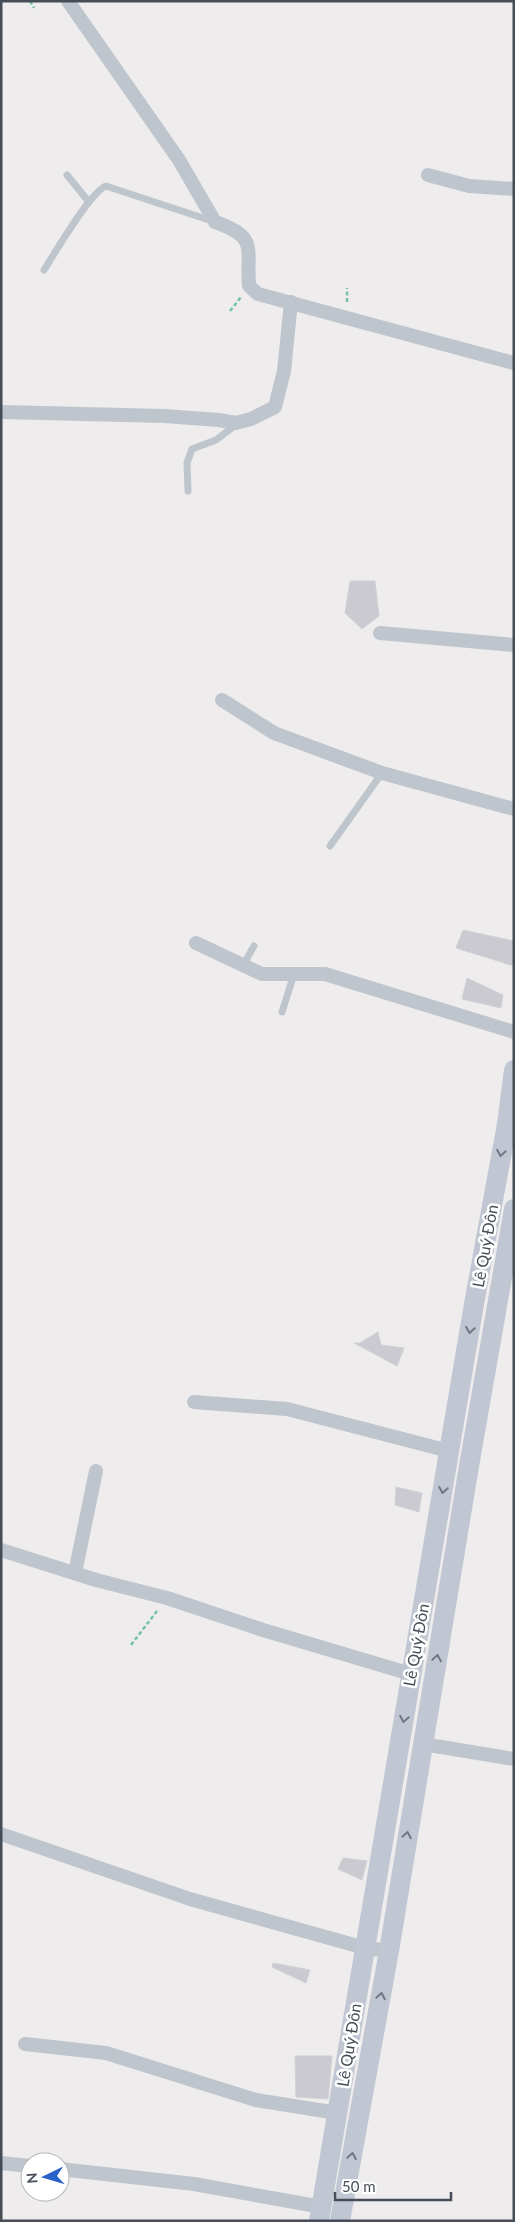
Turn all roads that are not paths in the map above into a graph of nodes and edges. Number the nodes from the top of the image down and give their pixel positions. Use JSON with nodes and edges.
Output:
{"nodes":[{"id":1,"x":68,"y":1,"type":"edge"},
{"id":2,"x":67,"y":175,"type":"dead end"},
{"id":3,"x":428,"y":175,"type":"dead end"},
{"id":4,"x":514,"y":189,"type":"edge"},
{"id":5,"x":89,"y":202,"type":"junction"},
{"id":6,"x":215,"y":222,"type":"junction"},
{"id":7,"x":44,"y":270,"type":"dead end"},
{"id":8,"x":291,"y":302,"type":"junction"},
{"id":9,"x":514,"y":363,"type":"edge"},
{"id":10,"x":1,"y":412,"type":"edge"},
{"id":11,"x":240,"y":422,"type":"junction"},
{"id":12,"x":188,"y":491,"type":"dead end"},
{"id":13,"x":380,"y":633,"type":"dead end"},
{"id":14,"x":514,"y":645,"type":"edge"},
{"id":15,"x":222,"y":700,"type":"dead end"},
{"id":16,"x":382,"y":773,"type":"junction"},
{"id":17,"x":514,"y":809,"type":"edge"},
{"id":18,"x":330,"y":846,"type":"dead end"},
{"id":19,"x":196,"y":942,"type":"dead end"},
{"id":20,"x":254,"y":946,"type":"dead end"},
{"id":21,"x":243,"y":965,"type":"junction"},
{"id":22,"x":294,"y":974,"type":"junction"},
{"id":23,"x":282,"y":1012,"type":"dead end"},
{"id":24,"x":514,"y":1032,"type":"edge"},
{"id":25,"x":514,"y":1070,"type":"edge"},
{"id":26,"x":514,"y":1209,"type":"edge"},
{"id":27,"x":474,"y":1304,"type":"junction"},
{"id":28,"x":496,"y":1307,"type":"junction"},
{"id":29,"x":194,"y":1402,"type":"dead end"},
{"id":30,"x":449,"y":1451,"type":"junction"},
{"id":31,"x":96,"y":1472,"type":"dead end"},
{"id":32,"x":1,"y":1550,"type":"edge"},
{"id":33,"x":75,"y":1573,"type":"junction"},
{"id":34,"x":411,"y":1674,"type":"junction"},
{"id":35,"x":423,"y":1744,"type":"junction"},
{"id":36,"x":514,"y":1759,"type":"edge"},
{"id":37,"x":1,"y":1834,"type":"edge"},
{"id":38,"x":365,"y":1948,"type":"junction"},
{"id":39,"x":389,"y":1952,"type":"junction"},
{"id":40,"x":25,"y":2044,"type":"dead end"},
{"id":41,"x":337,"y":2113,"type":"junction"},
{"id":42,"x":1,"y":2163,"type":"edge"},
{"id":43,"x":20,"y":2165,"type":"edge"},
{"id":44,"x":70,"y":2170,"type":"edge"},
{"id":45,"x":320,"y":2214,"type":"edge"},
{"id":46,"x":340,"y":2221,"type":"edge"}],
"edges":[{"from":1,"to":6,"type":"street"},
{"from":2,"to":5,"type":"lane"},
{"from":3,"to":4,"type":"street"},
{"from":5,"to":6,"type":"lane"},
{"from":5,"to":7,"type":"lane"},
{"from":6,"to":8,"type":"street"},
{"from":8,"to":9,"type":"street"},
{"from":8,"to":11,"type":"street"},
{"from":10,"to":11,"type":"street"},
{"from":11,"to":12,"type":"lane"},
{"from":13,"to":14,"type":"street"},
{"from":15,"to":16,"type":"street"},
{"from":16,"to":17,"type":"street"},
{"from":16,"to":18,"type":"lane"},
{"from":19,"to":21,"type":"street"},
{"from":20,"to":21,"type":"lane"},
{"from":21,"to":22,"type":"street"},
{"from":22,"to":23,"type":"lane"},
{"from":22,"to":24,"type":"street"},
{"from":25,"to":27,"type":"main road","name":"Lê Quý Đôn","one_way":true},
{"from":26,"to":28,"type":"main road","name":"Lê Quý Đôn"},
{"from":27,"to":28,"type":"main road"},
{"from":27,"to":30,"type":"main road","name":"Lê Quý Đôn","one_way":true},
{"from":35,"to":28,"type":"main road","name":"Lê Quý Đôn","one_way":true},
{"from":29,"to":30,"type":"street"},
{"from":30,"to":34,"type":"main road","name":"Lê Quý Đôn","one_way":true},
{"from":31,"to":33,"type":"street"},
{"from":32,"to":33,"type":"street"},
{"from":33,"to":34,"type":"street"},
{"from":34,"to":38,"type":"main road","name":"Lê Quý Đôn","one_way":true},
{"from":35,"to":36,"type":"street"},
{"from":39,"to":35,"type":"main road","name":"Lê Quý Đôn","one_way":true},
{"from":37,"to":38,"type":"street"},
{"from":38,"to":39,"type":"street"},
{"from":38,"to":41,"type":"main road","name":"Lê Quý Đôn"},
{"from":46,"to":39,"type":"main road","name":"Lê Quý Đôn","one_way":true},
{"from":40,"to":41,"type":"street"},
{"from":41,"to":45,"type":"main road","name":"Lê Quý Đôn"},
{"from":42,"to":43,"type":"street"},
{"from":44,"to":45,"type":"street"}]}
